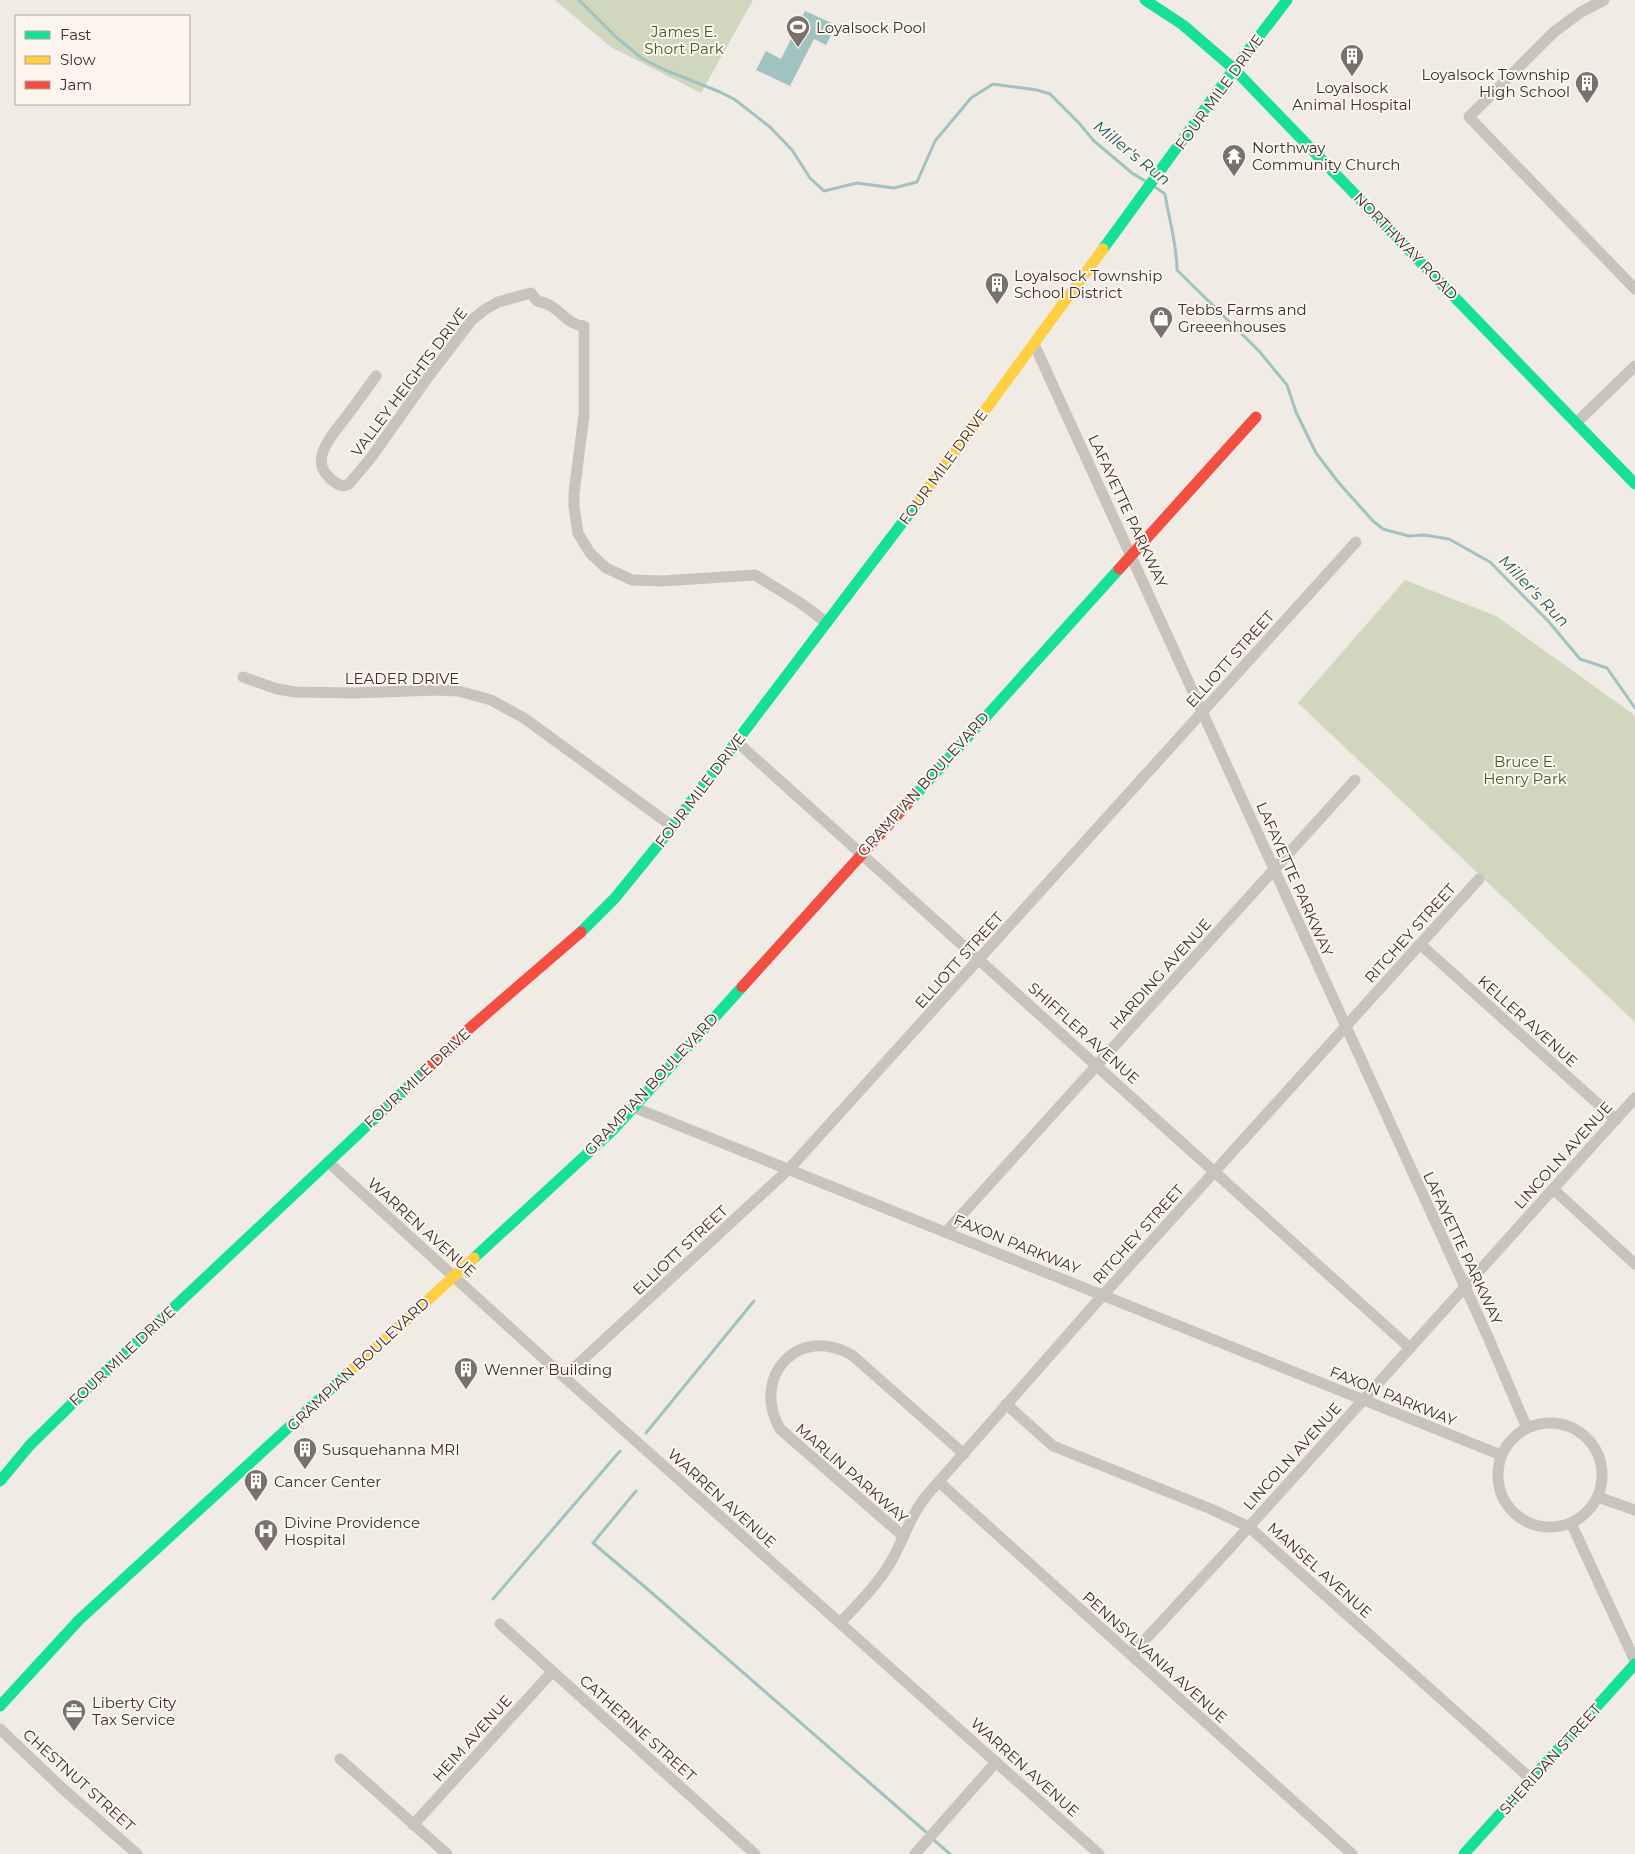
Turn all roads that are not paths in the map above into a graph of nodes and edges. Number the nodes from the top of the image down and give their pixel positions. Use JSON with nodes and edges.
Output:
{"nodes":[{"id":1,"x":1145,"y":0,"type":"edge"},
{"id":2,"x":1287,"y":0,"type":"edge"},
{"id":3,"x":1604,"y":0,"type":"edge"},
{"id":4,"x":1234,"y":69,"type":"junction"},
{"id":5,"x":1635,"y":289,"type":"edge"},
{"id":6,"x":1034,"y":344,"type":"junction"},
{"id":7,"x":1635,"y":366,"type":"edge"},
{"id":8,"x":376,"y":376,"type":"dead end"},
{"id":9,"x":1256,"y":417,"type":"dead end"},
{"id":10,"x":1576,"y":423,"type":"junction"},
{"id":11,"x":1635,"y":484,"type":"edge"},
{"id":12,"x":1356,"y":542,"type":"dead end"},
{"id":13,"x":1131,"y":554,"type":"junction"},
{"id":14,"x":827,"y":623,"type":"junction"},
{"id":15,"x":243,"y":677,"type":"dead end"},
{"id":16,"x":1203,"y":712,"type":"junction"},
{"id":17,"x":736,"y":742,"type":"junction"},
{"id":18,"x":1355,"y":780,"type":"dead end"},
{"id":19,"x":672,"y":826,"type":"junction"},
{"id":20,"x":861,"y":854,"type":"junction"},
{"id":21,"x":1274,"y":869,"type":"junction"},
{"id":22,"x":1479,"y":879,"type":"dead end"},
{"id":23,"x":1420,"y":944,"type":"junction"},
{"id":24,"x":979,"y":959,"type":"junction"},
{"id":25,"x":1346,"y":1026,"type":"junction"},
{"id":26,"x":1097,"y":1065,"type":"junction"},
{"id":27,"x":1635,"y":1098,"type":"edge"},
{"id":28,"x":633,"y":1107,"type":"junction"},
{"id":29,"x":1616,"y":1120,"type":"junction"},
{"id":30,"x":328,"y":1162,"type":"junction"},
{"id":31,"x":790,"y":1169,"type":"junction"},
{"id":32,"x":1215,"y":1172,"type":"junction"},
{"id":33,"x":1553,"y":1189,"type":"junction"},
{"id":34,"x":946,"y":1232,"type":"junction"},
{"id":35,"x":1635,"y":1264,"type":"edge"},
{"id":36,"x":453,"y":1276,"type":"junction"},
{"id":37,"x":1464,"y":1286,"type":"junction"},
{"id":38,"x":1103,"y":1295,"type":"junction"},
{"id":39,"x":1410,"y":1348,"type":"junction"},
{"id":40,"x":564,"y":1377,"type":"junction"},
{"id":41,"x":1363,"y":1400,"type":"junction"},
{"id":42,"x":1006,"y":1404,"type":"junction"},
{"id":43,"x":1527,"y":1428,"type":"junction"},
{"id":44,"x":964,"y":1454,"type":"junction"},
{"id":45,"x":1501,"y":1455,"type":"junction"},
{"id":46,"x":0,"y":1481,"type":"edge"},
{"id":47,"x":939,"y":1482,"type":"junction"},
{"id":48,"x":1598,"y":1496,"type":"junction"},
{"id":49,"x":1635,"y":1510,"type":"edge"},
{"id":50,"x":1572,"y":1523,"type":"junction"},
{"id":51,"x":1249,"y":1527,"type":"junction"},
{"id":52,"x":903,"y":1536,"type":"junction"},
{"id":53,"x":840,"y":1623,"type":"junction"},
{"id":54,"x":500,"y":1624,"type":"dead end"},
{"id":55,"x":1132,"y":1655,"type":"junction"},
{"id":56,"x":1635,"y":1663,"type":"edge"},
{"id":57,"x":552,"y":1672,"type":"junction"},
{"id":58,"x":0,"y":1706,"type":"edge"},
{"id":59,"x":0,"y":1729,"type":"edge"},
{"id":60,"x":340,"y":1760,"type":"dead end"},
{"id":61,"x":996,"y":1762,"type":"junction"},
{"id":62,"x":1531,"y":1779,"type":"junction"},
{"id":63,"x":414,"y":1825,"type":"junction"},
{"id":64,"x":137,"y":1854,"type":"edge"},
{"id":65,"x":447,"y":1854,"type":"edge"},
{"id":66,"x":755,"y":1854,"type":"edge"},
{"id":67,"x":915,"y":1854,"type":"edge"},
{"id":68,"x":1098,"y":1854,"type":"edge"},
{"id":69,"x":1352,"y":1854,"type":"edge"},
{"id":70,"x":1464,"y":1854,"type":"edge"}],
"edges":[{"from":1,"to":4,"type":"street","name":"NORTHWAY ROAD"},
{"from":2,"to":4,"type":"street","name":"FOUR MILE DRIVE"},
{"from":3,"to":5,"type":"street"},
{"from":4,"to":6,"type":"street","name":"FOUR MILE DRIVE"},
{"from":4,"to":10,"type":"street","name":"NORTHWAY ROAD"},
{"from":6,"to":13,"type":"street","name":"LAFAYETTE PARKWAY"},
{"from":6,"to":14,"type":"street","name":"FOUR MILE DRIVE"},
{"from":7,"to":10,"type":"street"},
{"from":8,"to":14,"type":"street","name":"VALLEY HEIGHTS DRIVE"},
{"from":9,"to":13,"type":"street","name":"GRAMPIAN BOULEVARD"},
{"from":10,"to":11,"type":"street","name":"NORTHWAY ROAD"},
{"from":12,"to":16,"type":"street","name":"ELLIOTT STREET"},
{"from":13,"to":16,"type":"street","name":"LAFAYETTE PARKWAY"},
{"from":13,"to":20,"type":"street","name":"GRAMPIAN BOULEVARD"},
{"from":14,"to":17,"type":"street","name":"FOUR MILE DRIVE"},
{"from":15,"to":19,"type":"street","name":"LEADER DRIVE"},
{"from":16,"to":21,"type":"street","name":"LAFAYETTE PARKWAY"},
{"from":16,"to":24,"type":"street","name":"ELLIOTT STREET"},
{"from":17,"to":19,"type":"street","name":"FOUR MILE DRIVE"},
{"from":17,"to":20,"type":"street","name":"SHIFFLER AVENUE"},
{"from":18,"to":21,"type":"street","name":"HARDING AVENUE"},
{"from":19,"to":30,"type":"street","name":"FOUR MILE DRIVE"},
{"from":20,"to":24,"type":"street","name":"SHIFFLER AVENUE"},
{"from":20,"to":28,"type":"street","name":"GRAMPIAN BOULEVARD"},
{"from":21,"to":25,"type":"street","name":"LAFAYETTE PARKWAY"},
{"from":21,"to":26,"type":"street","name":"HARDING AVENUE"},
{"from":22,"to":23,"type":"street","name":"RITCHEY STREET"},
{"from":23,"to":25,"type":"street","name":"RITCHEY STREET"},
{"from":23,"to":29,"type":"street","name":"KELLER AVENUE"},
{"from":24,"to":26,"type":"street","name":"SHIFFLER AVENUE"},
{"from":24,"to":31,"type":"street","name":"ELLIOTT STREET"},
{"from":25,"to":32,"type":"street","name":"RITCHEY STREET"},
{"from":25,"to":37,"type":"street","name":"LAFAYETTE PARKWAY"},
{"from":26,"to":32,"type":"street","name":"SHIFFLER AVENUE"},
{"from":26,"to":34,"type":"street","name":"HARDING AVENUE"},
{"from":27,"to":29,"type":"street","name":"LINCOLN AVENUE"},
{"from":28,"to":31,"type":"street","name":"FAXON PARKWAY"},
{"from":28,"to":36,"type":"street","name":"GRAMPIAN BOULEVARD"},
{"from":29,"to":33,"type":"street","name":"LINCOLN AVENUE"},
{"from":30,"to":36,"type":"street","name":"WARREN AVENUE"},
{"from":30,"to":46,"type":"street","name":"FOUR MILE DRIVE"},
{"from":31,"to":34,"type":"street","name":"FAXON PARKWAY"},
{"from":31,"to":40,"type":"street","name":"ELLIOTT STREET"},
{"from":32,"to":38,"type":"street","name":"RITCHEY STREET"},
{"from":32,"to":39,"type":"street","name":"SHIFFLER AVENUE"},
{"from":33,"to":35,"type":"street"},
{"from":33,"to":37,"type":"street","name":"LINCOLN AVENUE"},
{"from":34,"to":38,"type":"street","name":"FAXON PARKWAY"},
{"from":36,"to":40,"type":"street","name":"WARREN AVENUE"},
{"from":36,"to":58,"type":"street","name":"GRAMPIAN BOULEVARD"},
{"from":37,"to":39,"type":"street","name":"LINCOLN AVENUE"},
{"from":37,"to":43,"type":"street","name":"LAFAYETTE PARKWAY"},
{"from":38,"to":41,"type":"street","name":"FAXON PARKWAY"},
{"from":38,"to":42,"type":"street","name":"RITCHEY STREET"},
{"from":39,"to":41,"type":"street","name":"LINCOLN AVENUE"},
{"from":40,"to":53,"type":"street","name":"WARREN AVENUE"},
{"from":41,"to":45,"type":"street","name":"FAXON PARKWAY"},
{"from":41,"to":51,"type":"street","name":"LINCOLN AVENUE"},
{"from":42,"to":44,"type":"street","name":"RITCHEY STREET"},
{"from":42,"to":51,"type":"street","name":"MANSEL AVENUE"},
{"from":43,"to":45,"type":"street"},
{"from":43,"to":48,"type":"street"},
{"from":44,"to":47,"type":"street","name":"RITCHEY STREET"},
{"from":44,"to":52,"type":"street","name":"MARLIN PARKWAY"},
{"from":45,"to":50,"type":"street"},
{"from":47,"to":52,"type":"street","name":"RITCHEY STREET"},
{"from":47,"to":55,"type":"street","name":"PENNSYLVANIA AVENUE"},
{"from":48,"to":49,"type":"street"},
{"from":48,"to":50,"type":"street"},
{"from":50,"to":56,"type":"street"},
{"from":51,"to":55,"type":"street","name":"LINCOLN AVENUE"},
{"from":51,"to":62,"type":"street","name":"MANSEL AVENUE"},
{"from":52,"to":53,"type":"street","name":"RITCHEY STREET"},
{"from":53,"to":61,"type":"street","name":"WARREN AVENUE"},
{"from":54,"to":57,"type":"street","name":"CATHERINE STREET"},
{"from":55,"to":69,"type":"street","name":"PENNSYLVANIA AVENUE"},
{"from":56,"to":62,"type":"street","name":"SHERIDAN STREET"},
{"from":57,"to":63,"type":"street","name":"HEIM AVENUE"},
{"from":57,"to":66,"type":"street","name":"CATHERINE STREET"},
{"from":59,"to":64,"type":"street","name":"CHESTNUT STREET"},
{"from":60,"to":63,"type":"street"},
{"from":61,"to":67,"type":"street"},
{"from":61,"to":68,"type":"street","name":"WARREN AVENUE"},
{"from":62,"to":70,"type":"street","name":"SHERIDAN STREET"},
{"from":63,"to":65,"type":"street"}]}
